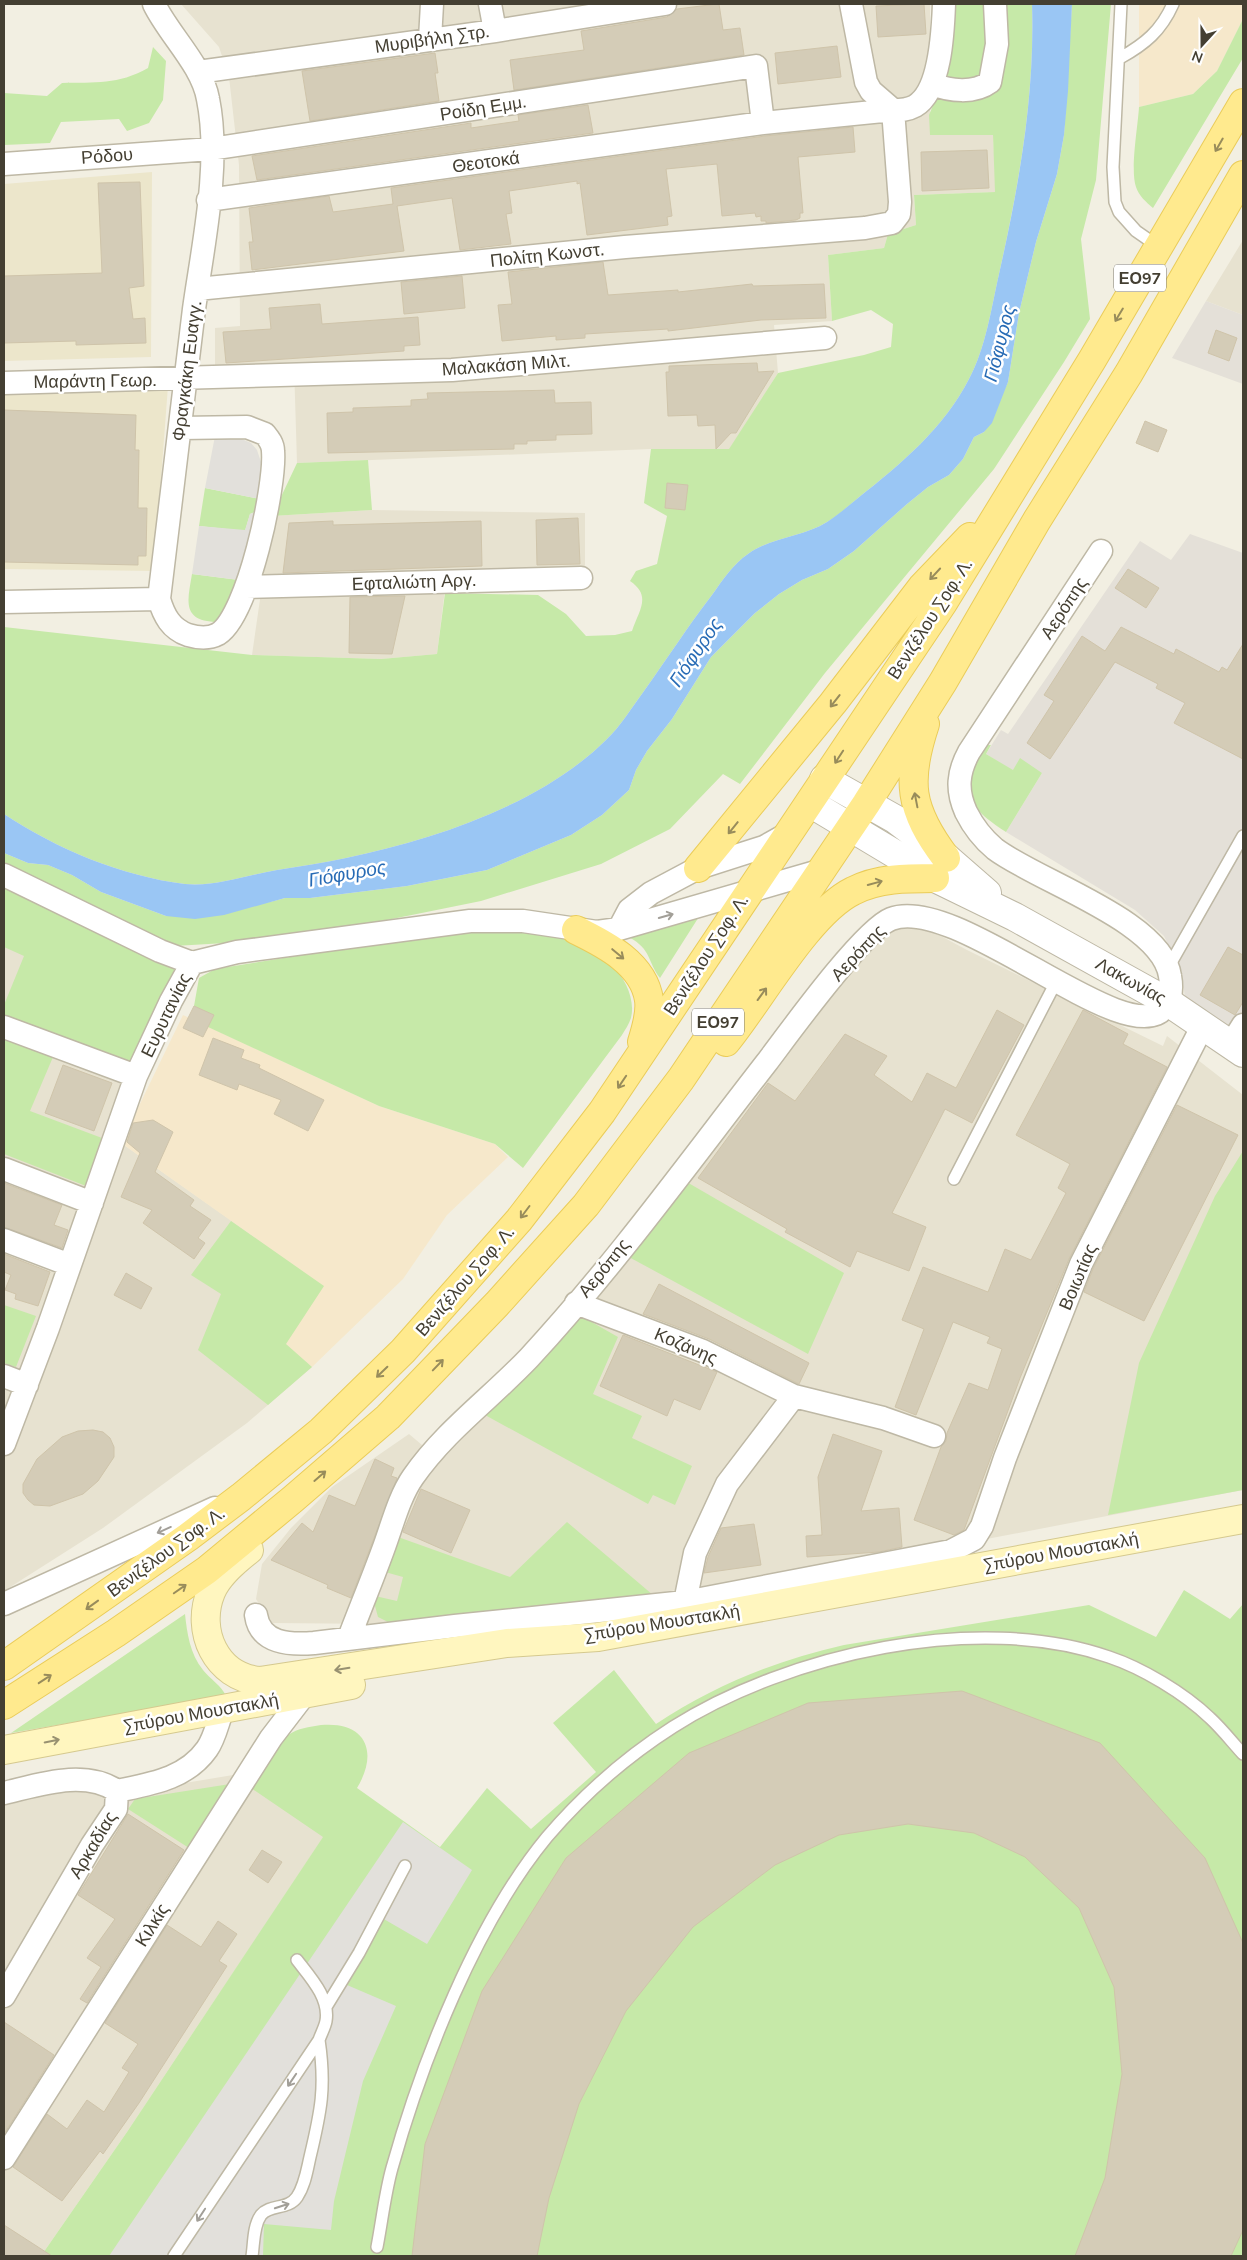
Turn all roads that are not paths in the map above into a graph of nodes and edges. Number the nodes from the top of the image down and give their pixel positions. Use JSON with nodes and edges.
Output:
{"nodes":[{"id":1,"x":154,"y":4,"type":"edge"},
{"id":2,"x":432,"y":4,"type":"edge"},
{"id":3,"x":490,"y":4,"type":"edge"},
{"id":4,"x":666,"y":4,"type":"edge"},
{"id":5,"x":851,"y":4,"type":"edge"},
{"id":6,"x":944,"y":4,"type":"edge"},
{"id":7,"x":995,"y":4,"type":"edge"},
{"id":8,"x":1121,"y":4,"type":"edge"},
{"id":9,"x":1173,"y":4,"type":"edge"},
{"id":10,"x":495,"y":31,"type":"junction"},
{"id":11,"x":430,"y":39,"type":"junction"},
{"id":12,"x":1120,"y":58,"type":"junction"},
{"id":13,"x":198,"y":72,"type":"junction"},
{"id":14,"x":932,"y":84,"type":"junction"},
{"id":15,"x":1243,"y":103,"type":"edge"},
{"id":16,"x":893,"y":110,"type":"junction"},
{"id":17,"x":763,"y":124,"type":"junction"},
{"id":18,"x":211,"y":149,"type":"junction"},
{"id":19,"x":4,"y":164,"type":"edge"},
{"id":20,"x":1243,"y":175,"type":"edge"},
{"id":21,"x":208,"y":200,"type":"junction"},
{"id":22,"x":1159,"y":247,"type":"junction"},
{"id":23,"x":197,"y":289,"type":"junction"},
{"id":24,"x":825,"y":338,"type":"dead end"},
{"id":25,"x":186,"y":379,"type":"junction"},
{"id":26,"x":4,"y":383,"type":"edge"},
{"id":27,"x":180,"y":428,"type":"junction"},
{"id":28,"x":1005,"y":500,"type":"junction"},
{"id":29,"x":1100,"y":551,"type":"dead end"},
{"id":30,"x":582,"y":578,"type":"dead end"},
{"id":31,"x":246,"y":587,"type":"junction"},
{"id":32,"x":158,"y":599,"type":"junction"},
{"id":33,"x":4,"y":602,"type":"edge"},
{"id":34,"x":943,"y":682,"type":"junction"},
{"id":35,"x":824,"y":780,"type":"junction"},
{"id":36,"x":810,"y":803,"type":"junction"},
{"id":37,"x":866,"y":804,"type":"junction"},
{"id":38,"x":850,"y":827,"type":"junction"},
{"id":39,"x":790,"y":832,"type":"junction"},
{"id":40,"x":1243,"y":836,"type":"edge"},
{"id":41,"x":698,"y":868,"type":"junction"},
{"id":42,"x":940,"y":868,"type":"junction"},
{"id":43,"x":819,"y":871,"type":"junction"},
{"id":44,"x":4,"y":875,"type":"edge"},
{"id":45,"x":748,"y":892,"type":"junction"},
{"id":46,"x":619,"y":929,"type":"junction"},
{"id":47,"x":576,"y":930,"type":"junction"},
{"id":48,"x":192,"y":963,"type":"junction"},
{"id":49,"x":1168,"y":968,"type":"junction"},
{"id":50,"x":1057,"y":980,"type":"junction"},
{"id":51,"x":1168,"y":1002,"type":"junction"},
{"id":52,"x":1203,"y":1025,"type":"junction"},
{"id":53,"x":4,"y":1027,"type":"edge"},
{"id":54,"x":1239,"y":1040,"type":"edge"},
{"id":55,"x":637,"y":1059,"type":"junction"},
{"id":56,"x":136,"y":1076,"type":"junction"},
{"id":57,"x":681,"y":1079,"type":"junction"},
{"id":58,"x":4,"y":1169,"type":"edge"},
{"id":59,"x":954,"y":1179,"type":"dead end"},
{"id":60,"x":92,"y":1204,"type":"junction"},
{"id":61,"x":4,"y":1240,"type":"edge"},
{"id":62,"x":70,"y":1265,"type":"junction"},
{"id":63,"x":576,"y":1303,"type":"junction"},
{"id":64,"x":4,"y":1376,"type":"edge"},
{"id":65,"x":27,"y":1385,"type":"junction"},
{"id":66,"x":794,"y":1396,"type":"junction"},
{"id":67,"x":934,"y":1436,"type":"dead end"},
{"id":68,"x":4,"y":1444,"type":"edge"},
{"id":69,"x":241,"y":1497,"type":"junction"},
{"id":70,"x":293,"y":1500,"type":"junction"},
{"id":71,"x":1243,"y":1519,"type":"edge"},
{"id":72,"x":974,"y":1539,"type":"joint"},
{"id":73,"x":685,"y":1602,"type":"junction"},
{"id":74,"x":4,"y":1604,"type":"edge"},
{"id":75,"x":256,"y":1615,"type":"dead end"},
{"id":76,"x":598,"y":1636,"type":"junction"},
{"id":77,"x":349,"y":1638,"type":"junction"},
{"id":78,"x":4,"y":1666,"type":"edge"},
{"id":79,"x":304,"y":1694,"type":"junction"},
{"id":80,"x":4,"y":1705,"type":"edge"},
{"id":81,"x":223,"y":1709,"type":"junction"},
{"id":82,"x":4,"y":1750,"type":"edge"},
{"id":83,"x":1243,"y":1754,"type":"edge"},
{"id":84,"x":117,"y":1791,"type":"junction"},
{"id":85,"x":4,"y":1793,"type":"edge"},
{"id":86,"x":406,"y":1866,"type":"dead end"},
{"id":87,"x":297,"y":1960,"type":"dead end"},
{"id":88,"x":4,"y":1996,"type":"edge"},
{"id":89,"x":326,"y":2007,"type":"junction"},
{"id":90,"x":319,"y":2040,"type":"junction"},
{"id":91,"x":4,"y":2158,"type":"edge"},
{"id":92,"x":377,"y":2247,"type":"dead end"},
{"id":93,"x":174,"y":2256,"type":"edge"},
{"id":94,"x":252,"y":2256,"type":"edge"}],
"edges":[{"from":1,"to":13,"type":"street","name":"Φραγκάκη Ευαγγ."},
{"from":2,"to":11,"type":"street"},
{"from":3,"to":10,"type":"street"},
{"from":4,"to":10,"type":"street","name":"Μυριβήλη Στρ."},
{"from":5,"to":16,"type":"street"},
{"from":6,"to":14,"type":"street"},
{"from":7,"to":14,"type":"street"},
{"from":8,"to":12,"type":"lane"},
{"from":9,"to":12,"type":"lane"},
{"from":10,"to":11,"type":"street","name":"Μυριβήλη Στρ."},
{"from":11,"to":13,"type":"street","name":"Μυριβήλη Στρ."},
{"from":12,"to":22,"type":"lane"},
{"from":13,"to":18,"type":"street","name":"Φραγκάκη Ευαγγ."},
{"from":14,"to":16,"type":"street","name":"Θεοτοκά"},
{"from":15,"to":22,"type":"main road","name":"Βενιζέλου Σοφ. Λ.","number":"ΕΟ97","one_way":true},
{"from":16,"to":17,"type":"street","name":"Θεοτοκά"},
{"from":16,"to":23,"type":"street","name":"Πολίτη Κωνστ."},
{"from":17,"to":18,"type":"street","name":"Ροίδη Εμμ."},
{"from":17,"to":21,"type":"street","name":"Θεοτοκά"},
{"from":18,"to":19,"type":"street","name":"Ρόδου"},
{"from":18,"to":21,"type":"street","name":"Φραγκάκη Ευαγγ."},
{"from":20,"to":34,"type":"main road","name":"Βενιζέλου Σοφ. Λ.","number":"ΕΟ97"},
{"from":21,"to":23,"type":"street","name":"Φραγκάκη Ευαγγ."},
{"from":22,"to":28,"type":"main road","name":"Βενιζέλου Σοφ. Λ.","number":"ΕΟ97","one_way":true},
{"from":23,"to":25,"type":"street","name":"Φραγκάκη Ευαγγ."},
{"from":24,"to":25,"type":"street","name":"Μαλακάση Μιλτ."},
{"from":25,"to":26,"type":"street","name":"Μαράντη Γεωρ."},
{"from":25,"to":27,"type":"street","name":"Φραγκάκη Ευαγγ."},
{"from":27,"to":31,"type":"street"},
{"from":27,"to":32,"type":"street","name":"Φραγκάκη Ευαγγ."},
{"from":28,"to":35,"type":"main road","name":"Βενιζέλου Σοφ. Λ.","number":"ΕΟ97","one_way":true},
{"from":28,"to":41,"type":"main road","one_way":true},
{"from":29,"to":49,"type":"street","name":"Αερόπης"},
{"from":30,"to":31,"type":"street","name":"Εφταλιώτη Αργ."},
{"from":31,"to":32,"type":"street"},
{"from":32,"to":33,"type":"street"},
{"from":34,"to":37,"type":"main road","name":"Βενιζέλου Σοφ. Λ.","number":"ΕΟ97"},
{"from":42,"to":34,"type":"main road","one_way":true},
{"from":35,"to":36,"type":"main road","name":"Βενιζέλου Σοφ. Λ.","number":"ΕΟ97"},
{"from":35,"to":37,"type":"street","name":"Λακωνίας"},
{"from":36,"to":38,"type":"street","name":"Λακωνίας"},
{"from":36,"to":39,"type":"main road","name":"Βενιζέλου Σοφ. Λ.","number":"ΕΟ97"},
{"from":37,"to":38,"type":"main road","name":"Βενιζέλου Σοφ. Λ.","number":"ΕΟ97"},
{"from":37,"to":42,"type":"street","name":"Λακωνίας"},
{"from":38,"to":42,"type":"street","name":"Λακωνίας"},
{"from":38,"to":43,"type":"main road","name":"Βενιζέλου Σοφ. Λ.","number":"ΕΟ97"},
{"from":39,"to":41,"type":"street"},
{"from":39,"to":45,"type":"main road","name":"Βενιζέλου Σοφ. Λ.","number":"ΕΟ97"},
{"from":40,"to":49,"type":"lane"},
{"from":41,"to":46,"type":"street"},
{"from":42,"to":51,"type":"street","name":"Λακωνίας"},
{"from":57,"to":42,"type":"main road","one_way":true},
{"from":43,"to":45,"type":"street","name":"Ευρυτανίας"},
{"from":43,"to":57,"type":"main road","name":"Βενιζέλου Σοφ. Λ.","number":"ΕΟ97"},
{"from":44,"to":48,"type":"street"},
{"from":46,"to":45,"type":"street","name":"Ευρυτανίας","one_way":true},
{"from":45,"to":55,"type":"main road","name":"Βενιζέλου Σοφ. Λ.","number":"ΕΟ97"},
{"from":46,"to":47,"type":"street","name":"Ευρυτανίας"},
{"from":47,"to":48,"type":"street","name":"Ευρυτανίας"},
{"from":47,"to":55,"type":"main road","one_way":true},
{"from":48,"to":56,"type":"street","name":"Ευρυτανίας"},
{"from":49,"to":51,"type":"street","name":"Αερόπης"},
{"from":50,"to":51,"type":"street","name":"Αερόπης"},
{"from":50,"to":59,"type":"lane"},
{"from":50,"to":63,"type":"street","name":"Αερόπης"},
{"from":51,"to":52,"type":"street","name":"Λακωνίας"},
{"from":52,"to":54,"type":"street","name":"Λακωνίας"},
{"from":52,"to":72,"type":"street","name":"Βοιωτίας"},
{"from":53,"to":56,"type":"street"},
{"from":55,"to":69,"type":"main road","name":"Βενιζέλου Σοφ. Λ.","number":"ΕΟ97","one_way":true},
{"from":56,"to":60,"type":"street","name":"Ευρυτανίας"},
{"from":70,"to":57,"type":"main road","name":"Βενιζέλου Σοφ. Λ.","number":"ΕΟ97","one_way":true},
{"from":58,"to":60,"type":"street"},
{"from":60,"to":62,"type":"street","name":"Ευρυτανίας"},
{"from":61,"to":62,"type":"street"},
{"from":62,"to":65,"type":"street","name":"Ευρυτανίας"},
{"from":63,"to":66,"type":"street","name":"Κοζάνης"},
{"from":63,"to":77,"type":"street","name":"Αερόπης"},
{"from":64,"to":65,"type":"street"},
{"from":65,"to":68,"type":"street","name":"Ευρυτανίας"},
{"from":66,"to":67,"type":"street","name":"Κοζάνης"},
{"from":66,"to":73,"type":"street"},
{"from":69,"to":74,"type":"street","one_way":true},
{"from":69,"to":78,"type":"main road","name":"Βενιζέλου Σοφ. Λ.","number":"ΕΟ97","one_way":true},
{"from":76,"to":70,"type":"main road","name":"Σπύρου Μουστακλή","one_way":true},
{"from":80,"to":70,"type":"main road","name":"Βενιζέλου Σοφ. Λ.","number":"ΕΟ97","one_way":true},
{"from":71,"to":76,"type":"main road","name":"Σπύρου Μουστακλή"},
{"from":72,"to":73,"type":"street","name":"Σπύρου Μουστακλή"},
{"from":73,"to":77,"type":"street","name":"Σπύρου Μουστακλή"},
{"from":75,"to":77,"type":"street","name":"Σπύρου Μουστακλή"},
{"from":76,"to":79,"type":"main road","name":"Σπύρου Μουστακλή"},
{"from":79,"to":81,"type":"main road","name":"Σπύρου Μουστακλή"},
{"from":79,"to":91,"type":"street","name":"Κιλκίς"},
{"from":82,"to":81,"type":"main road","name":"Σπύρου Μουστακλή","one_way":true},
{"from":81,"to":84,"type":"street","name":"Αρκαδίας"},
{"from":83,"to":92,"type":"lane"},
{"from":84,"to":85,"type":"street"},
{"from":84,"to":88,"type":"street","name":"Αρκαδίας"},
{"from":86,"to":89,"type":"lane"},
{"from":87,"to":89,"type":"lane"},
{"from":89,"to":90,"type":"lane"},
{"from":90,"to":93,"type":"lane","one_way":true},
{"from":94,"to":90,"type":"lane","one_way":true}]}
